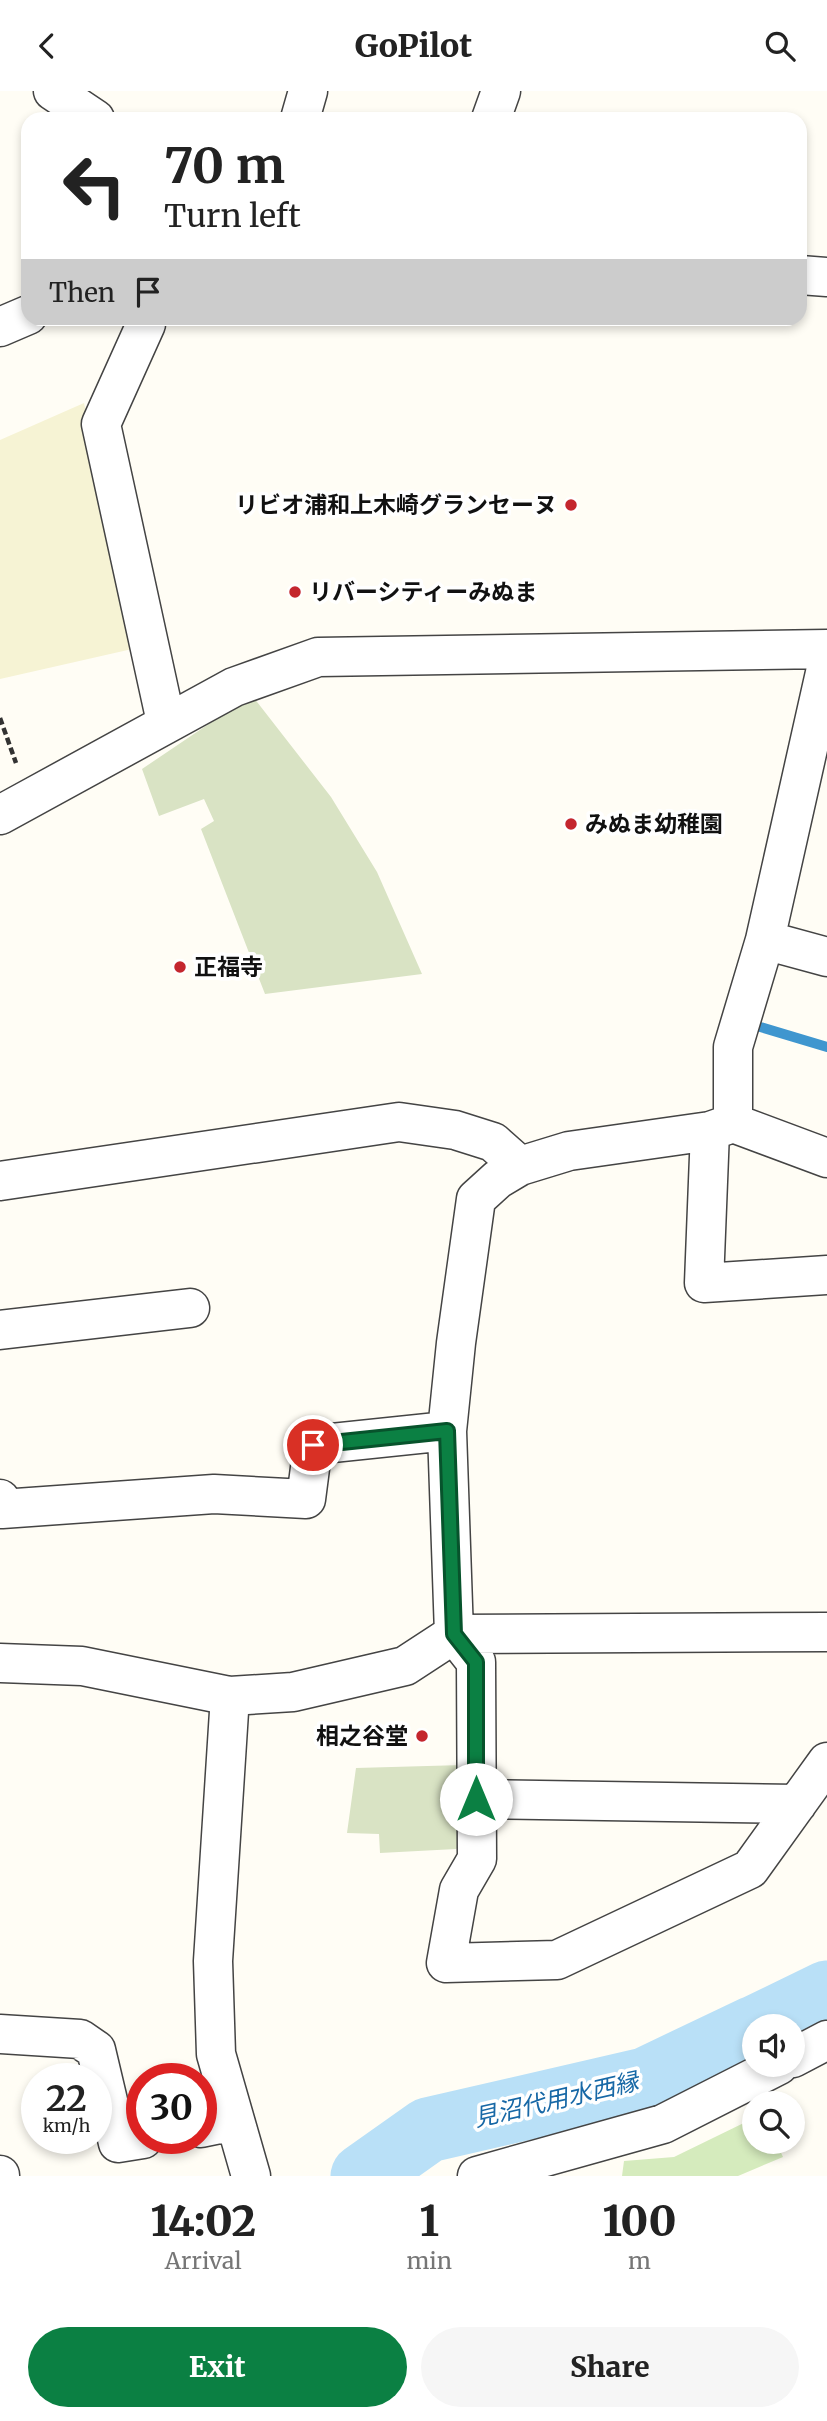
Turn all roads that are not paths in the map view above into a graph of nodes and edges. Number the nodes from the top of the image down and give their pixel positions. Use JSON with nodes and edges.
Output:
{"nodes":[{"id":1,"x":53,"y":91,"type":"edge"},
{"id":2,"x":309,"y":91,"type":"edge"},
{"id":3,"x":500,"y":91,"type":"edge"},
{"id":4,"x":84,"y":112,"type":"edge"},
{"id":5,"x":302,"y":112,"type":"edge"},
{"id":6,"x":493,"y":112,"type":"edge"},
{"id":7,"x":807,"y":276,"type":"edge"},
{"id":8,"x":827,"y":277,"type":"edge"},
{"id":9,"x":145,"y":326,"type":"edge"},
{"id":10,"x":827,"y":649,"type":"edge"},
{"id":11,"x":827,"y":664,"type":"edge"},
{"id":12,"x":166,"y":722,"type":"junction"},
{"id":13,"x":15,"y":807,"type":"edge"},
{"id":14,"x":765,"y":940,"type":"junction"},
{"id":15,"x":827,"y":957,"type":"edge"},
{"id":16,"x":722,"y":1127,"type":"junction"},
{"id":17,"x":827,"y":1158,"type":"edge"},
{"id":18,"x":520,"y":1166,"type":"junction"},
{"id":19,"x":0,"y":1181,"type":"edge"},
{"id":20,"x":827,"y":1275,"type":"edge"},
{"id":21,"x":190,"y":1308,"type":"dead end"},
{"id":22,"x":0,"y":1330,"type":"edge"},
{"id":23,"x":447,"y":1431,"type":"junction"},
{"id":24,"x":0,"y":1499,"type":"edge"},
{"id":25,"x":827,"y":1632,"type":"edge"},
{"id":26,"x":454,"y":1634,"type":"junction"},
{"id":27,"x":0,"y":1663,"type":"edge"},
{"id":28,"x":230,"y":1696,"type":"junction"},
{"id":29,"x":827,"y":1762,"type":"edge"},
{"id":30,"x":476,"y":1799,"type":"junction"},
{"id":31,"x":797,"y":1804,"type":"junction"},
{"id":32,"x":0,"y":2034,"type":"edge"},
{"id":33,"x":827,"y":2040,"type":"edge"},
{"id":34,"x":805,"y":2052,"type":"edge"},
{"id":35,"x":755,"y":2077,"type":"edge"},
{"id":36,"x":218,"y":2125,"type":"edge"},
{"id":37,"x":126,"y":2142,"type":"edge"},
{"id":38,"x":251,"y":2176,"type":"edge"},
{"id":39,"x":477,"y":2176,"type":"edge"}],
"edges":[{"from":1,"to":4,"type":"street"},
{"from":2,"to":5,"type":"street"},
{"from":3,"to":6,"type":"street"},
{"from":7,"to":8,"type":"street"},
{"from":9,"to":12,"type":"street"},
{"from":10,"to":12,"type":"street"},
{"from":11,"to":14,"type":"street"},
{"from":12,"to":13,"type":"street"},
{"from":14,"to":15,"type":"street"},
{"from":14,"to":16,"type":"street"},
{"from":16,"to":17,"type":"street"},
{"from":16,"to":18,"type":"street"},
{"from":16,"to":20,"type":"street"},
{"from":18,"to":19,"type":"street"},
{"from":18,"to":23,"type":"street"},
{"from":21,"to":22,"type":"street"},
{"from":23,"to":24,"type":"street"},
{"from":23,"to":26,"type":"street"},
{"from":25,"to":26,"type":"street"},
{"from":26,"to":28,"type":"street"},
{"from":26,"to":30,"type":"street"},
{"from":27,"to":28,"type":"street"},
{"from":28,"to":36,"type":"street"},
{"from":29,"to":31,"type":"street"},
{"from":30,"to":31,"type":"street"},
{"from":30,"to":31,"type":"street"},
{"from":32,"to":37,"type":"street"},
{"from":33,"to":34,"type":"street"},
{"from":35,"to":39,"type":"street"},
{"from":36,"to":38,"type":"street"}]}
